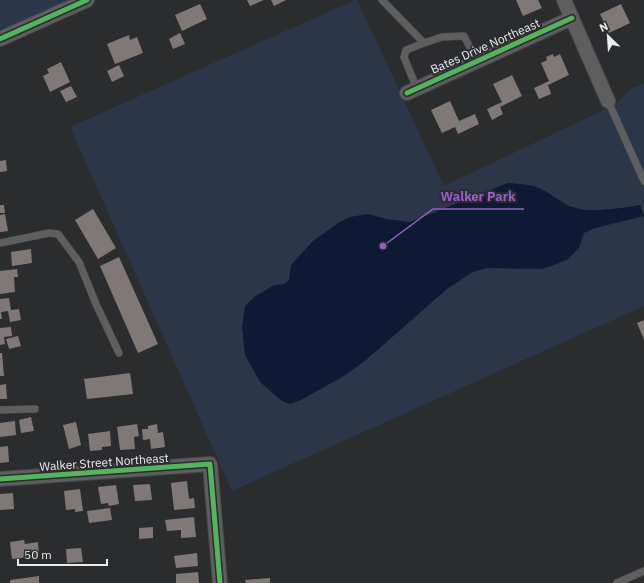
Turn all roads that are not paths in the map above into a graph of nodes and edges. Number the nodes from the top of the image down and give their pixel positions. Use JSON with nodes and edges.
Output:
{"nodes":[{"id":1,"x":87,"y":0,"type":"edge"},
{"id":2,"x":382,"y":0,"type":"edge"},
{"id":3,"x":564,"y":0,"type":"edge"},
{"id":4,"x":572,"y":18,"type":"junction"},
{"id":5,"x":0,"y":39,"type":"edge"},
{"id":6,"x":424,"y":43,"type":"junction"},
{"id":7,"x":477,"y":61,"type":"junction"},
{"id":8,"x":412,"y":91,"type":"joint"},
{"id":9,"x":608,"y":100,"type":"joint"},
{"id":10,"x":644,"y":181,"type":"edge"},
{"id":11,"x":0,"y":243,"type":"edge"},
{"id":12,"x":119,"y":353,"type":"dead end"},
{"id":13,"x":35,"y":409,"type":"dead end"},
{"id":14,"x":0,"y":410,"type":"edge"},
{"id":15,"x":0,"y":479,"type":"edge"},
{"id":16,"x":644,"y":571,"type":"edge"},
{"id":17,"x":220,"y":583,"type":"edge"},
{"id":18,"x":617,"y":583,"type":"edge"}],
"edges":[{"from":1,"to":5,"type":"street"},
{"from":2,"to":6,"type":"lane"},
{"from":3,"to":4,"type":"street"},
{"from":4,"to":7,"type":"street","name":"Bates Drive Northeast"},
{"from":4,"to":9,"type":"street"},
{"from":6,"to":7,"type":"lane"},
{"from":6,"to":8,"type":"lane"},
{"from":7,"to":8,"type":"street","name":"Bates Drive Northeast"},
{"from":9,"to":10,"type":"lane"},
{"from":11,"to":12,"type":"lane"},
{"from":13,"to":14,"type":"lane"},
{"from":15,"to":17,"type":"street","name":"Walker Street Northeast"},
{"from":16,"to":18,"type":"lane"}]}
